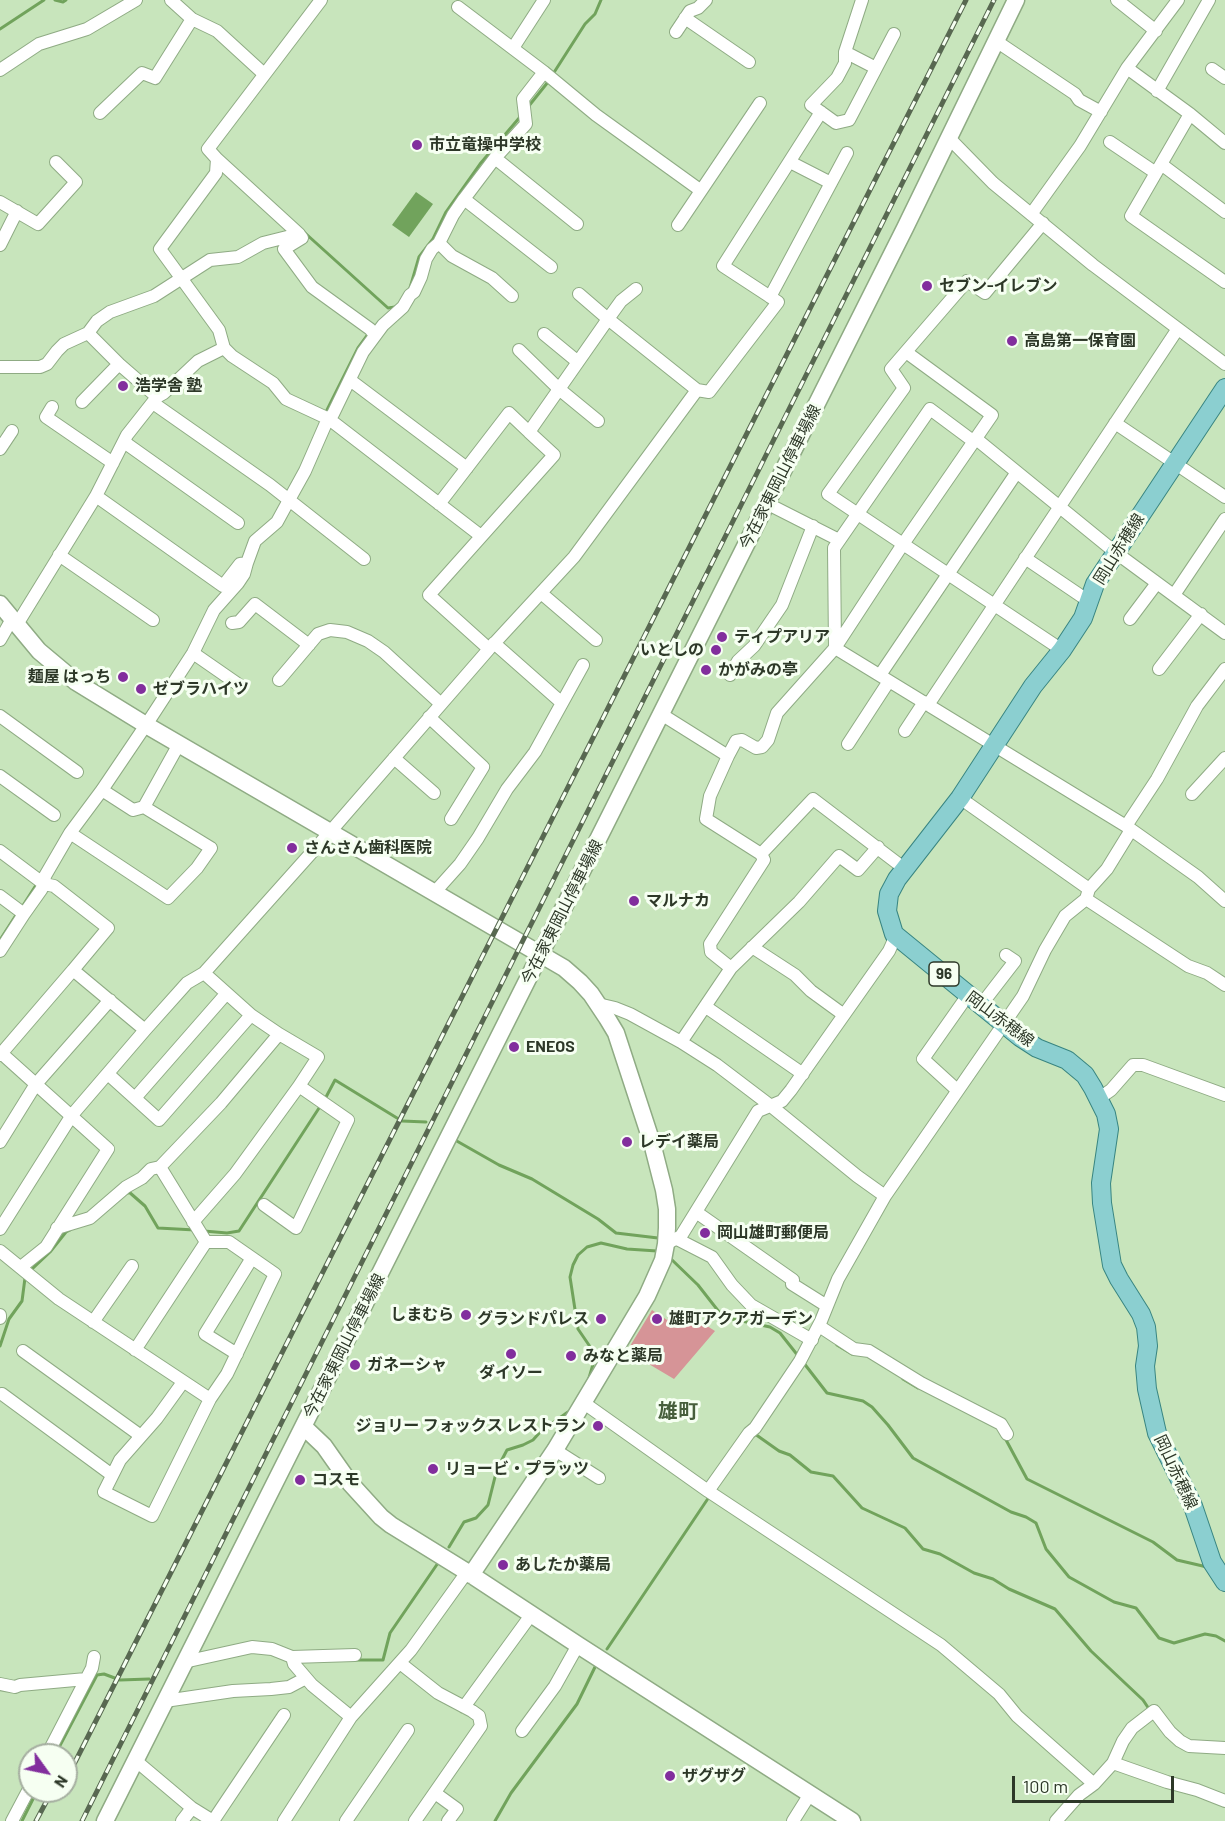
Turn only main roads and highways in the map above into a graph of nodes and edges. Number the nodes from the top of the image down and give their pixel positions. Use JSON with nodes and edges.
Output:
{"nodes":[{"id":1,"x":1225,"y":388,"type":"edge"},
{"id":2,"x":1225,"y":1582,"type":"edge"}],
"edges":[{"from":1,"to":2,"type":"main road","name":"岡山赤穂線","number":"96"}]}
